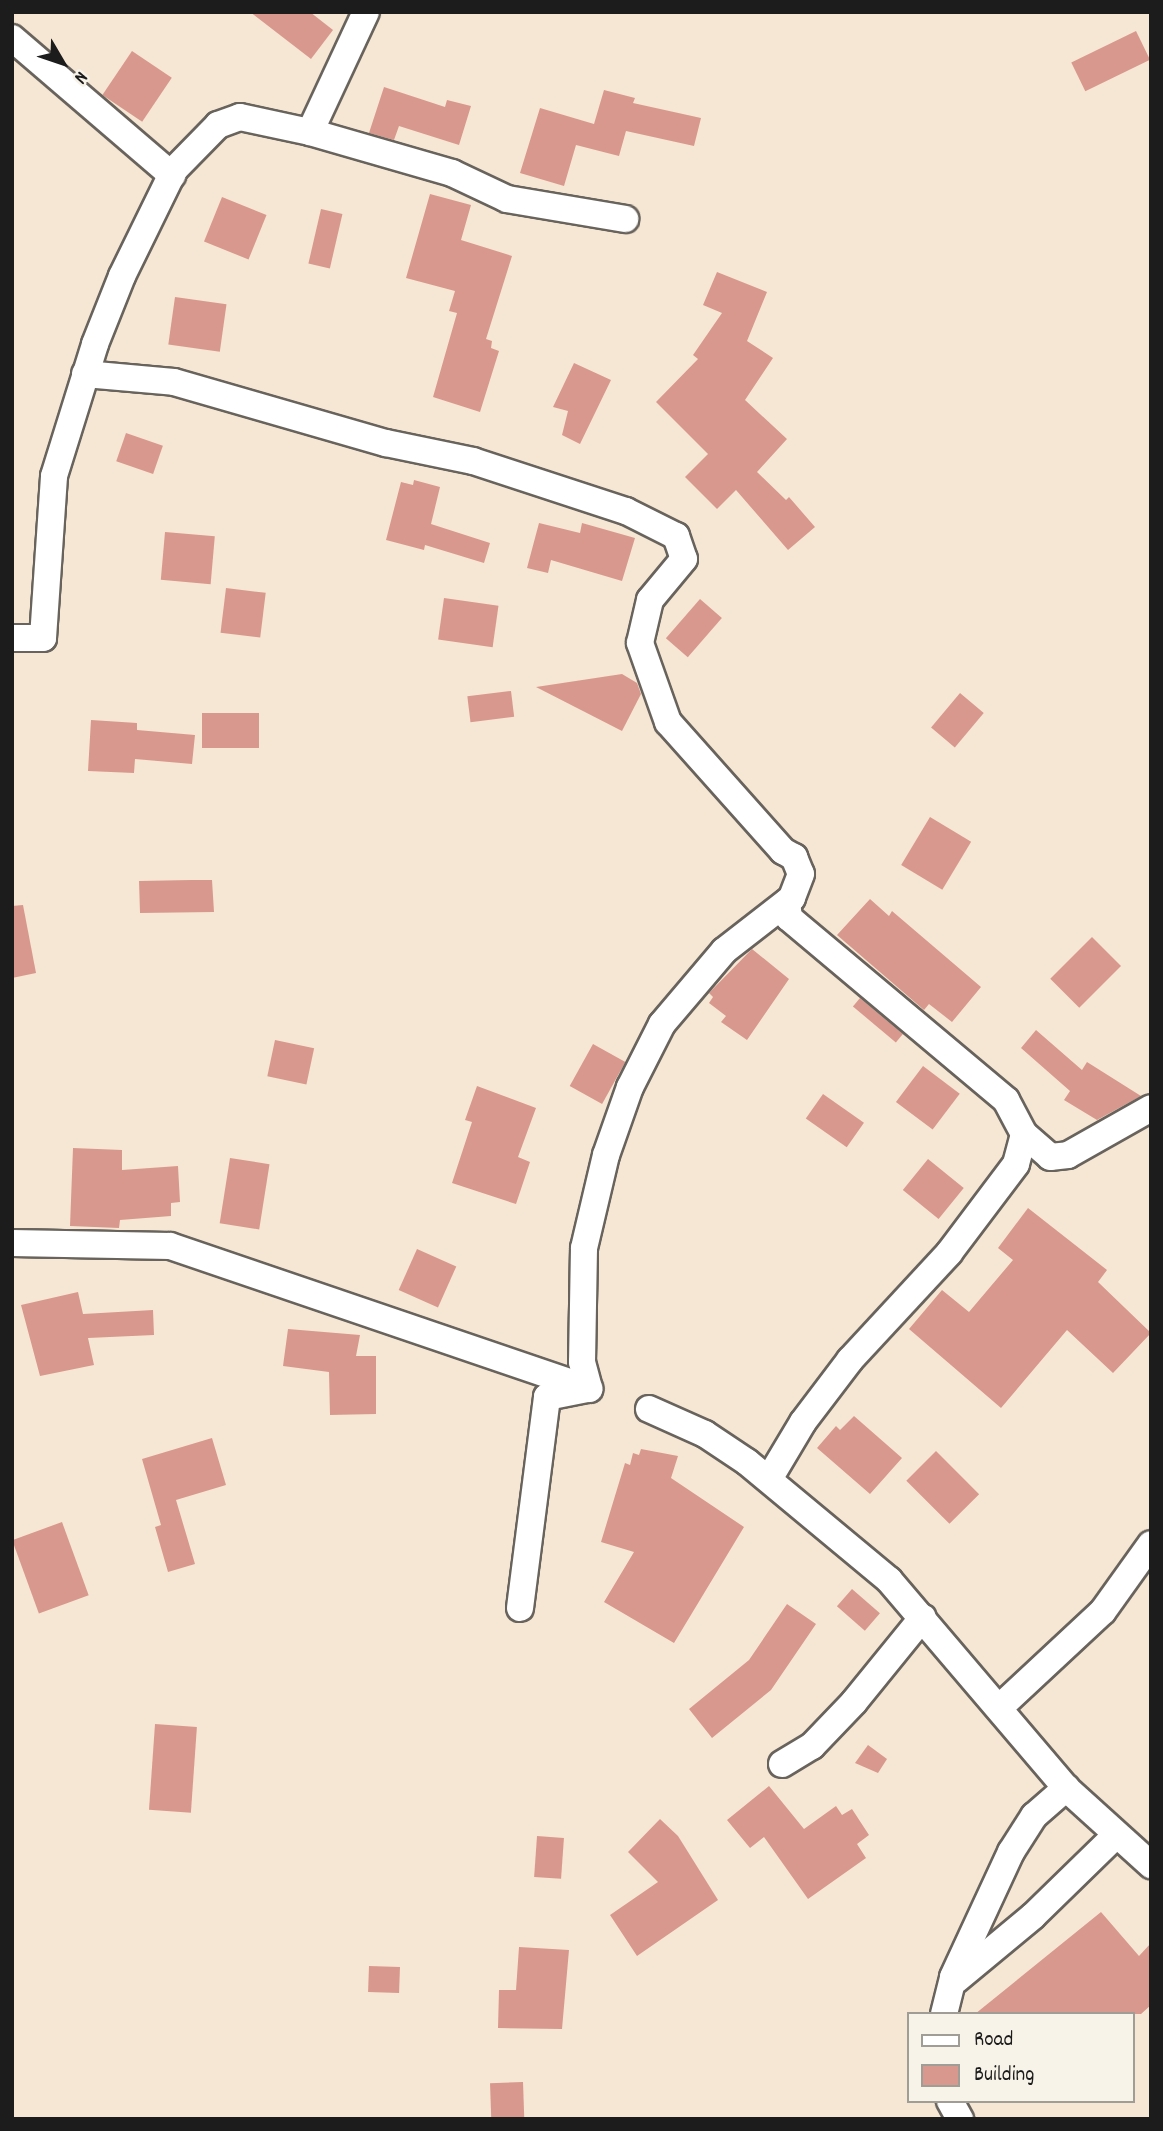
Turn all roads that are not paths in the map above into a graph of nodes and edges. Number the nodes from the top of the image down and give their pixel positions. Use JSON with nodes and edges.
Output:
{"nodes":[{"id":1,"x":366,"y":12,"type":"edge"},
{"id":2,"x":12,"y":38,"type":"edge"},
{"id":3,"x":310,"y":132,"type":"junction"},
{"id":4,"x":172,"y":175,"type":"junction"},
{"id":5,"x":625,"y":219,"type":"dead end"},
{"id":6,"x":85,"y":374,"type":"junction"},
{"id":7,"x":12,"y":638,"type":"edge"},
{"id":8,"x":787,"y":902,"type":"junction"},
{"id":9,"x":1151,"y":1108,"type":"edge"},
{"id":10,"x":1024,"y":1134,"type":"junction"},
{"id":11,"x":12,"y":1243,"type":"edge"},
{"id":12,"x":589,"y":1389,"type":"junction"},
{"id":13,"x":649,"y":1409,"type":"dead end"},
{"id":14,"x":769,"y":1479,"type":"junction"},
{"id":15,"x":1151,"y":1544,"type":"edge"},
{"id":16,"x":520,"y":1608,"type":"dead end"},
{"id":17,"x":923,"y":1617,"type":"junction"},
{"id":18,"x":999,"y":1708,"type":"junction"},
{"id":19,"x":782,"y":1764,"type":"dead end"},
{"id":20,"x":1066,"y":1788,"type":"junction"},
{"id":21,"x":1115,"y":1836,"type":"junction"},
{"id":22,"x":1151,"y":1866,"type":"edge"},
{"id":23,"x":952,"y":1984,"type":"junction"},
{"id":24,"x":945,"y":2012,"type":"edge"},
{"id":25,"x":951,"y":2103,"type":"edge"},
{"id":26,"x":960,"y":2119,"type":"edge"}],
"edges":[{"from":1,"to":3,"type":"street"},
{"from":2,"to":4,"type":"street"},
{"from":3,"to":4,"type":"street"},
{"from":3,"to":5,"type":"street"},
{"from":4,"to":6,"type":"street"},
{"from":6,"to":7,"type":"street"},
{"from":6,"to":8,"type":"street"},
{"from":8,"to":10,"type":"street"},
{"from":8,"to":12,"type":"street"},
{"from":9,"to":10,"type":"street"},
{"from":10,"to":14,"type":"street"},
{"from":11,"to":12,"type":"street"},
{"from":12,"to":16,"type":"street"},
{"from":13,"to":14,"type":"street"},
{"from":14,"to":17,"type":"street"},
{"from":15,"to":18,"type":"street"},
{"from":17,"to":18,"type":"street"},
{"from":17,"to":19,"type":"street"},
{"from":18,"to":20,"type":"street"},
{"from":20,"to":21,"type":"street"},
{"from":20,"to":23,"type":"street"},
{"from":21,"to":22,"type":"street"},
{"from":21,"to":23,"type":"street"},
{"from":23,"to":24,"type":"street"},
{"from":25,"to":26,"type":"street"}]}
